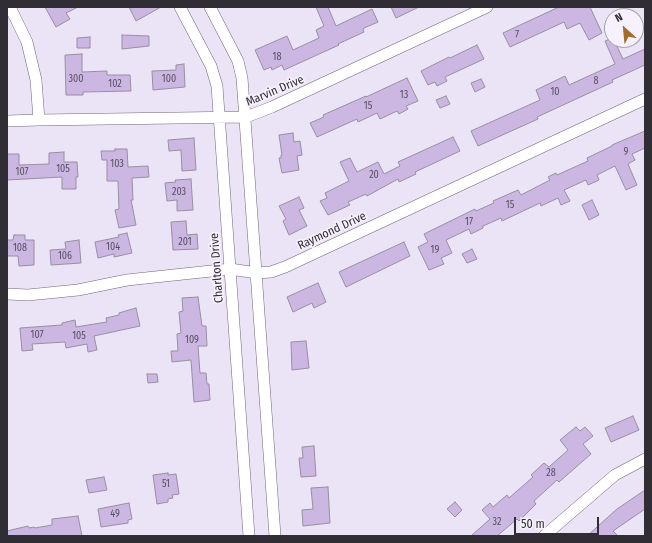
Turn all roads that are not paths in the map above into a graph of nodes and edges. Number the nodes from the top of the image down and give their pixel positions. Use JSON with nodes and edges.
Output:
{"nodes":[{"id":1,"x":10,"y":7,"type":"edge"},
{"id":2,"x":180,"y":7,"type":"edge"},
{"id":3,"x":210,"y":7,"type":"edge"},
{"id":4,"x":488,"y":7,"type":"edge"},
{"id":5,"x":645,"y":99,"type":"edge"},
{"id":6,"x":246,"y":117,"type":"junction"},
{"id":7,"x":219,"y":118,"type":"junction"},
{"id":8,"x":39,"y":120,"type":"junction"},
{"id":9,"x":7,"y":121,"type":"edge"},
{"id":10,"x":230,"y":269,"type":"junction"},
{"id":11,"x":257,"y":273,"type":"junction"},
{"id":12,"x":7,"y":294,"type":"edge"},
{"id":13,"x":645,"y":459,"type":"edge"},
{"id":14,"x":249,"y":536,"type":"edge"},
{"id":15,"x":275,"y":536,"type":"edge"},
{"id":16,"x":544,"y":536,"type":"edge"}],
"edges":[{"from":1,"to":8,"type":"street"},
{"from":2,"to":7,"type":"street","name":"Charlton Drive"},
{"from":3,"to":6,"type":"street"},
{"from":4,"to":6,"type":"street","name":"Marvin Drive"},
{"from":5,"to":11,"type":"street","name":"Raymond Drive"},
{"from":6,"to":7,"type":"street","name":"Marvin Drive"},
{"from":6,"to":11,"type":"street"},
{"from":7,"to":8,"type":"street","name":"Marvin Drive"},
{"from":7,"to":10,"type":"street","name":"Charlton Drive"},
{"from":8,"to":9,"type":"street","name":"Marvin Drive"},
{"from":10,"to":11,"type":"street","name":"Raymond Drive"},
{"from":10,"to":12,"type":"street","name":"Raymond Drive"},
{"from":10,"to":14,"type":"street","name":"Charlton Drive"},
{"from":11,"to":15,"type":"street"},
{"from":13,"to":16,"type":"street"}]}
